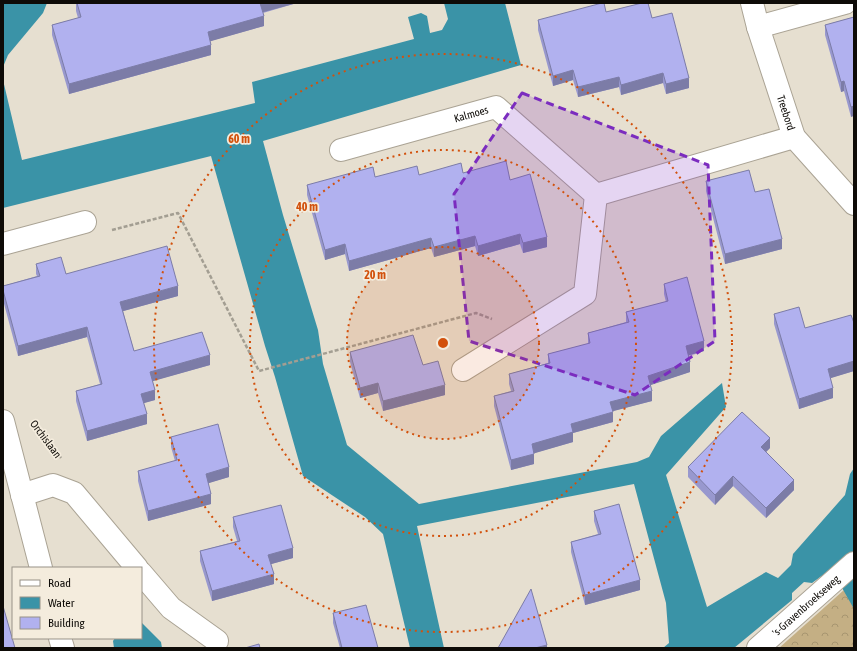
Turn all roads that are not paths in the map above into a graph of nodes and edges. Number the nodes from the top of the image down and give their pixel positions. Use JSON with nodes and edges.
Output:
{"nodes":[{"id":1,"x":752,"y":3,"type":"edge"},
{"id":2,"x":846,"y":3,"type":"edge"},
{"id":3,"x":758,"y":27,"type":"junction"},
{"id":4,"x":794,"y":137,"type":"junction"},
{"id":5,"x":341,"y":150,"type":"dead end"},
{"id":6,"x":596,"y":195,"type":"junction"},
{"id":7,"x":854,"y":204,"type":"edge"},
{"id":8,"x":85,"y":222,"type":"road end"},
{"id":9,"x":3,"y":244,"type":"edge"},
{"id":10,"x":464,"y":370,"type":"dead end"},
{"id":11,"x":3,"y":421,"type":"edge"},
{"id":12,"x":22,"y":495,"type":"junction"},
{"id":13,"x":854,"y":563,"type":"edge"},
{"id":14,"x":41,"y":567,"type":"edge"},
{"id":15,"x":136,"y":567,"type":"edge"},
{"id":16,"x":142,"y":573,"type":"edge"},
{"id":17,"x":217,"y":641,"type":"dead end"},
{"id":18,"x":758,"y":648,"type":"edge"}],
"edges":[{"from":1,"to":3,"type":"street","name":"Treebord"},
{"from":2,"to":3,"type":"street"},
{"from":3,"to":4,"type":"street","name":"Treebord"},
{"from":4,"to":6,"type":"street"},
{"from":4,"to":7,"type":"street","name":"Treebord"},
{"from":5,"to":6,"type":"street","name":"Kalmoes"},
{"from":6,"to":10,"type":"street"},
{"from":8,"to":9,"type":"street"},
{"from":11,"to":12,"type":"street"},
{"from":12,"to":14,"type":"street"},
{"from":12,"to":15,"type":"street"},
{"from":13,"to":18,"type":"street","name":"'s-Gravenbroekseweg"},
{"from":16,"to":17,"type":"street"}]}
